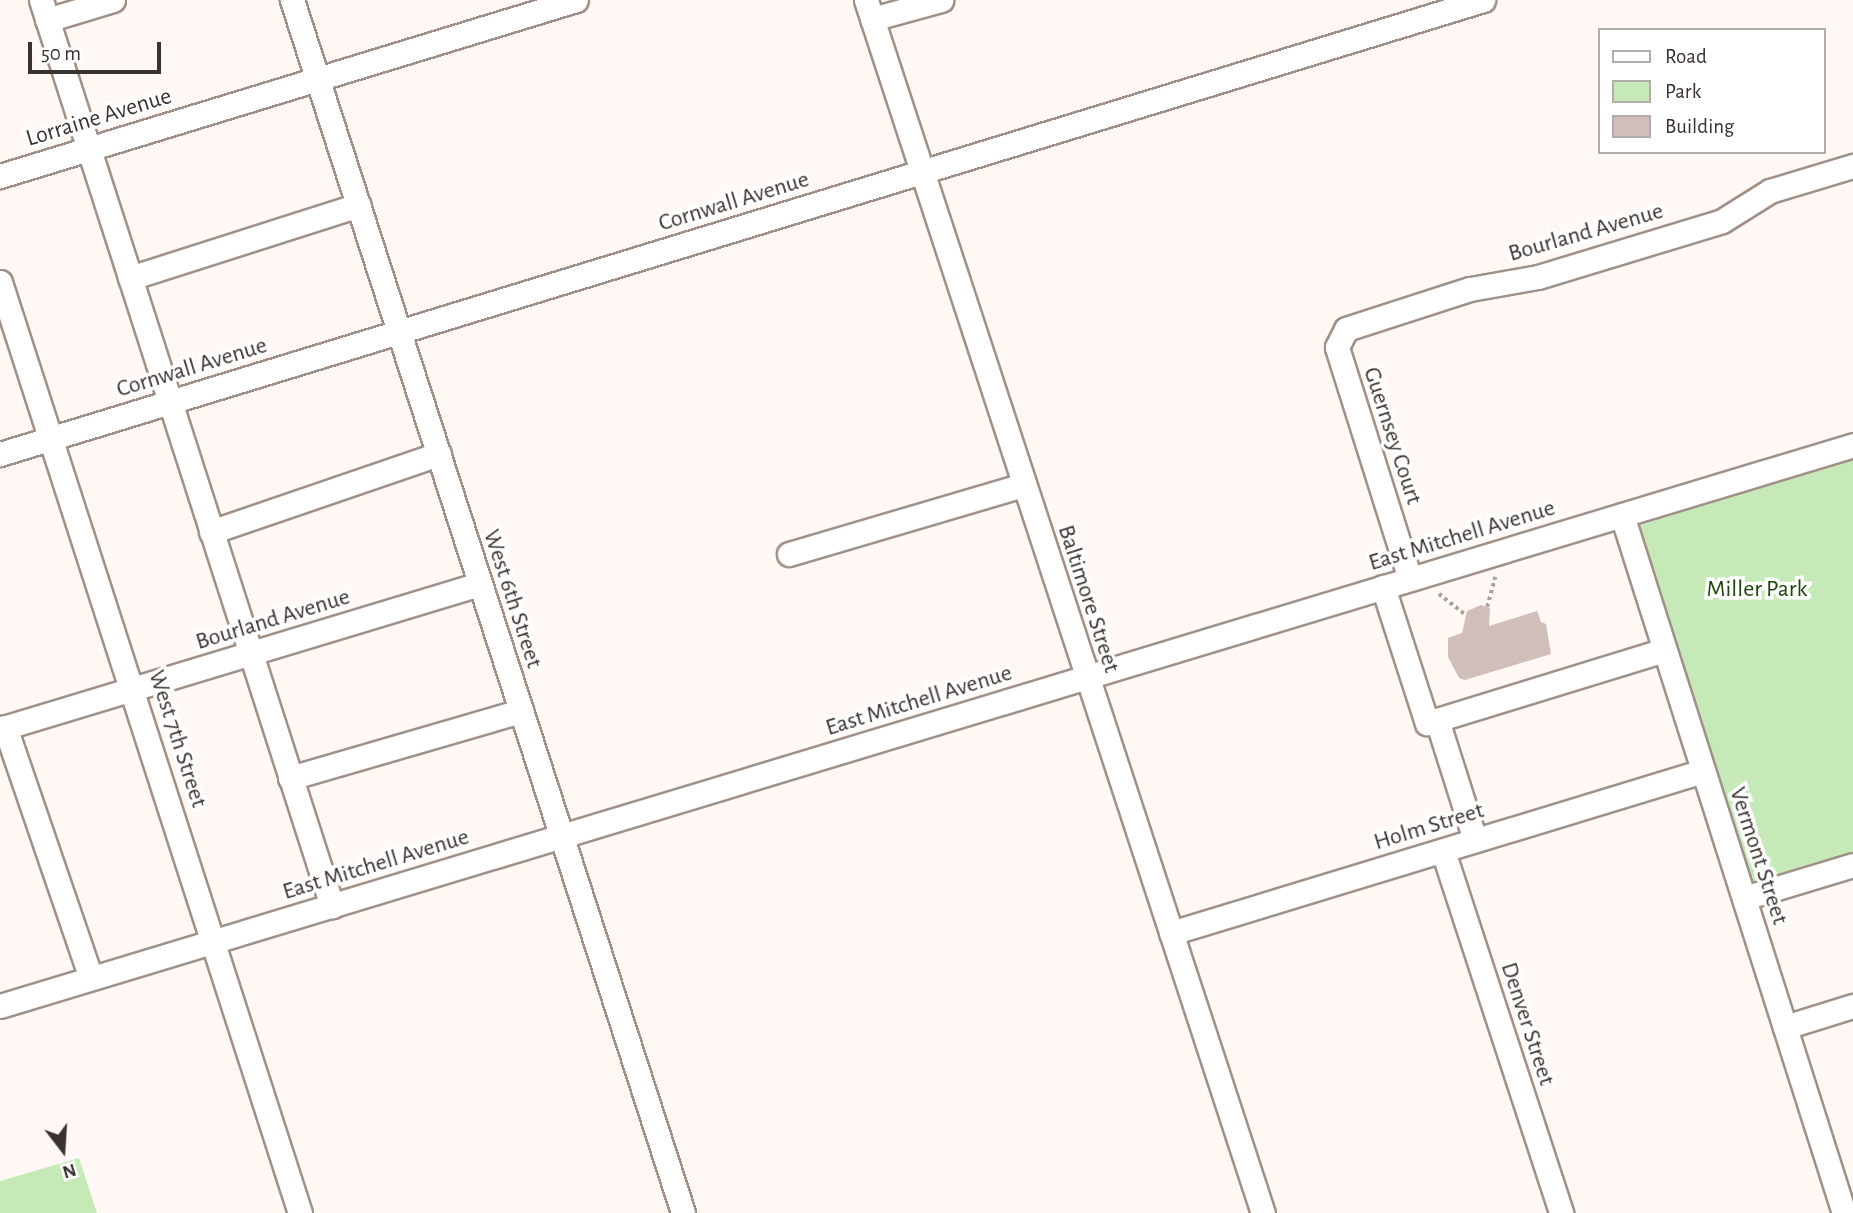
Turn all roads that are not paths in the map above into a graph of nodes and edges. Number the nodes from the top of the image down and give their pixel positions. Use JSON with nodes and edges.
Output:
{"nodes":[{"id":1,"x":113,"y":0,"type":"edge"},
{"id":2,"x":292,"y":0,"type":"edge"},
{"id":3,"x":576,"y":0,"type":"edge"},
{"id":4,"x":941,"y":0,"type":"edge"},
{"id":5,"x":1483,"y":0,"type":"edge"},
{"id":6,"x":44,"y":10,"type":"edge"},
{"id":7,"x":869,"y":10,"type":"edge"},
{"id":8,"x":318,"y":79,"type":"junction"},
{"id":9,"x":89,"y":149,"type":"junction"},
{"id":10,"x":1853,"y":166,"type":"edge"},
{"id":11,"x":922,"y":172,"type":"junction"},
{"id":12,"x":0,"y":176,"type":"edge"},
{"id":13,"x":359,"y":205,"type":"junction"},
{"id":14,"x":130,"y":278,"type":"junction"},
{"id":15,"x":0,"y":282,"type":"edge"},
{"id":16,"x":400,"y":332,"type":"junction"},
{"id":17,"x":1337,"y":347,"type":"joint"},
{"id":18,"x":169,"y":402,"type":"junction"},
{"id":19,"x":50,"y":439,"type":"junction"},
{"id":20,"x":1853,"y":445,"type":"edge"},
{"id":21,"x":0,"y":454,"type":"edge"},
{"id":22,"x":439,"y":454,"type":"junction"},
{"id":23,"x":1024,"y":485,"type":"junction"},
{"id":24,"x":1622,"y":515,"type":"junction"},
{"id":25,"x":211,"y":532,"type":"junction"},
{"id":26,"x":789,"y":554,"type":"dead end"},
{"id":27,"x":1410,"y":579,"type":"junction"},
{"id":28,"x":480,"y":584,"type":"junction"},
{"id":29,"x":1383,"y":587,"type":"junction"},
{"id":30,"x":1664,"y":650,"type":"junction"},
{"id":31,"x":250,"y":654,"type":"junction"},
{"id":32,"x":1086,"y":678,"type":"junction"},
{"id":33,"x":134,"y":690,"type":"junction"},
{"id":34,"x":521,"y":711,"type":"junction"},
{"id":35,"x":1437,"y":720,"type":"junction"},
{"id":36,"x":3,"y":728,"type":"edge"},
{"id":37,"x":1703,"y":771,"type":"junction"},
{"id":38,"x":290,"y":778,"type":"junction"},
{"id":39,"x":561,"y":836,"type":"junction"},
{"id":40,"x":1475,"y":840,"type":"junction"},
{"id":41,"x":1443,"y":850,"type":"junction"},
{"id":42,"x":1853,"y":865,"type":"edge"},
{"id":43,"x":1744,"y":898,"type":"junction"},
{"id":44,"x":332,"y":906,"type":"junction"},
{"id":45,"x":1171,"y":933,"type":"junction"},
{"id":46,"x":215,"y":941,"type":"junction"},
{"id":47,"x":90,"y":978,"type":"junction"},
{"id":48,"x":0,"y":1006,"type":"edge"},
{"id":49,"x":1853,"y":1006,"type":"edge"},
{"id":50,"x":1785,"y":1027,"type":"junction"},
{"id":51,"x":300,"y":1213,"type":"edge"},
{"id":52,"x":683,"y":1213,"type":"edge"},
{"id":53,"x":1263,"y":1213,"type":"edge"},
{"id":54,"x":1561,"y":1213,"type":"edge"},
{"id":55,"x":1844,"y":1213,"type":"edge"}],
"edges":[{"from":1,"to":6,"type":"street"},
{"from":2,"to":8,"type":"street","name":"West 6th Street"},
{"from":3,"to":8,"type":"street","name":"Lorraine Avenue"},
{"from":4,"to":7,"type":"street"},
{"from":5,"to":11,"type":"street","name":"Cornwall Avenue"},
{"from":6,"to":9,"type":"street"},
{"from":7,"to":11,"type":"street","name":"Baltimore Street"},
{"from":8,"to":9,"type":"street","name":"Lorraine Avenue"},
{"from":8,"to":13,"type":"street","name":"West 6th Street"},
{"from":9,"to":12,"type":"street","name":"Lorraine Avenue"},
{"from":9,"to":14,"type":"street"},
{"from":10,"to":17,"type":"street","name":"Bourland Avenue"},
{"from":11,"to":16,"type":"street","name":"Cornwall Avenue"},
{"from":11,"to":23,"type":"street","name":"Baltimore Street"},
{"from":13,"to":14,"type":"street"},
{"from":13,"to":16,"type":"street","name":"West 6th Street"},
{"from":14,"to":18,"type":"street"},
{"from":15,"to":19,"type":"street","name":"West 7th Street"},
{"from":16,"to":18,"type":"street","name":"Cornwall Avenue"},
{"from":16,"to":22,"type":"street","name":"West 6th Street"},
{"from":17,"to":27,"type":"street","name":"Guernsey Court"},
{"from":18,"to":19,"type":"street","name":"Cornwall Avenue"},
{"from":18,"to":25,"type":"street"},
{"from":19,"to":21,"type":"street","name":"Cornwall Avenue"},
{"from":19,"to":33,"type":"street","name":"West 7th Street"},
{"from":20,"to":24,"type":"street","name":"East Mitchell Avenue"},
{"from":22,"to":25,"type":"street"},
{"from":22,"to":28,"type":"street","name":"West 6th Street"},
{"from":23,"to":26,"type":"street"},
{"from":23,"to":32,"type":"street","name":"Baltimore Street"},
{"from":24,"to":27,"type":"street","name":"East Mitchell Avenue"},
{"from":24,"to":30,"type":"street","name":"Vermont Street"},
{"from":25,"to":31,"type":"street"},
{"from":27,"to":29,"type":"street","name":"East Mitchell Avenue"},
{"from":28,"to":31,"type":"street","name":"Bourland Avenue"},
{"from":28,"to":34,"type":"street","name":"West 6th Street"},
{"from":29,"to":32,"type":"street","name":"East Mitchell Avenue"},
{"from":29,"to":35,"type":"street"},
{"from":30,"to":35,"type":"street"},
{"from":30,"to":37,"type":"street","name":"Vermont Street"},
{"from":31,"to":33,"type":"street","name":"Bourland Avenue"},
{"from":31,"to":38,"type":"street"},
{"from":32,"to":39,"type":"street","name":"East Mitchell Avenue"},
{"from":32,"to":45,"type":"street","name":"Baltimore Street"},
{"from":33,"to":36,"type":"street","name":"Bourland Avenue"},
{"from":33,"to":46,"type":"street","name":"West 7th Street"},
{"from":34,"to":38,"type":"street"},
{"from":34,"to":39,"type":"street","name":"West 6th Street"},
{"from":35,"to":40,"type":"street"},
{"from":36,"to":47,"type":"street"},
{"from":37,"to":40,"type":"street","name":"Holm Street"},
{"from":37,"to":43,"type":"street","name":"Vermont Street"},
{"from":38,"to":44,"type":"street"},
{"from":39,"to":44,"type":"street","name":"East Mitchell Avenue"},
{"from":39,"to":52,"type":"street","name":"West 6th Street"},
{"from":40,"to":41,"type":"street","name":"Holm Street"},
{"from":41,"to":45,"type":"street","name":"Holm Street"},
{"from":41,"to":54,"type":"street","name":"Denver Street"},
{"from":42,"to":43,"type":"street"},
{"from":43,"to":50,"type":"street","name":"Vermont Street"},
{"from":44,"to":46,"type":"street","name":"East Mitchell Avenue"},
{"from":45,"to":53,"type":"street","name":"Baltimore Street"},
{"from":46,"to":47,"type":"street","name":"East Mitchell Avenue"},
{"from":46,"to":51,"type":"street","name":"West 7th Street"},
{"from":47,"to":48,"type":"street","name":"East Mitchell Avenue"},
{"from":49,"to":50,"type":"street"},
{"from":50,"to":55,"type":"street","name":"Vermont Street"}]}
